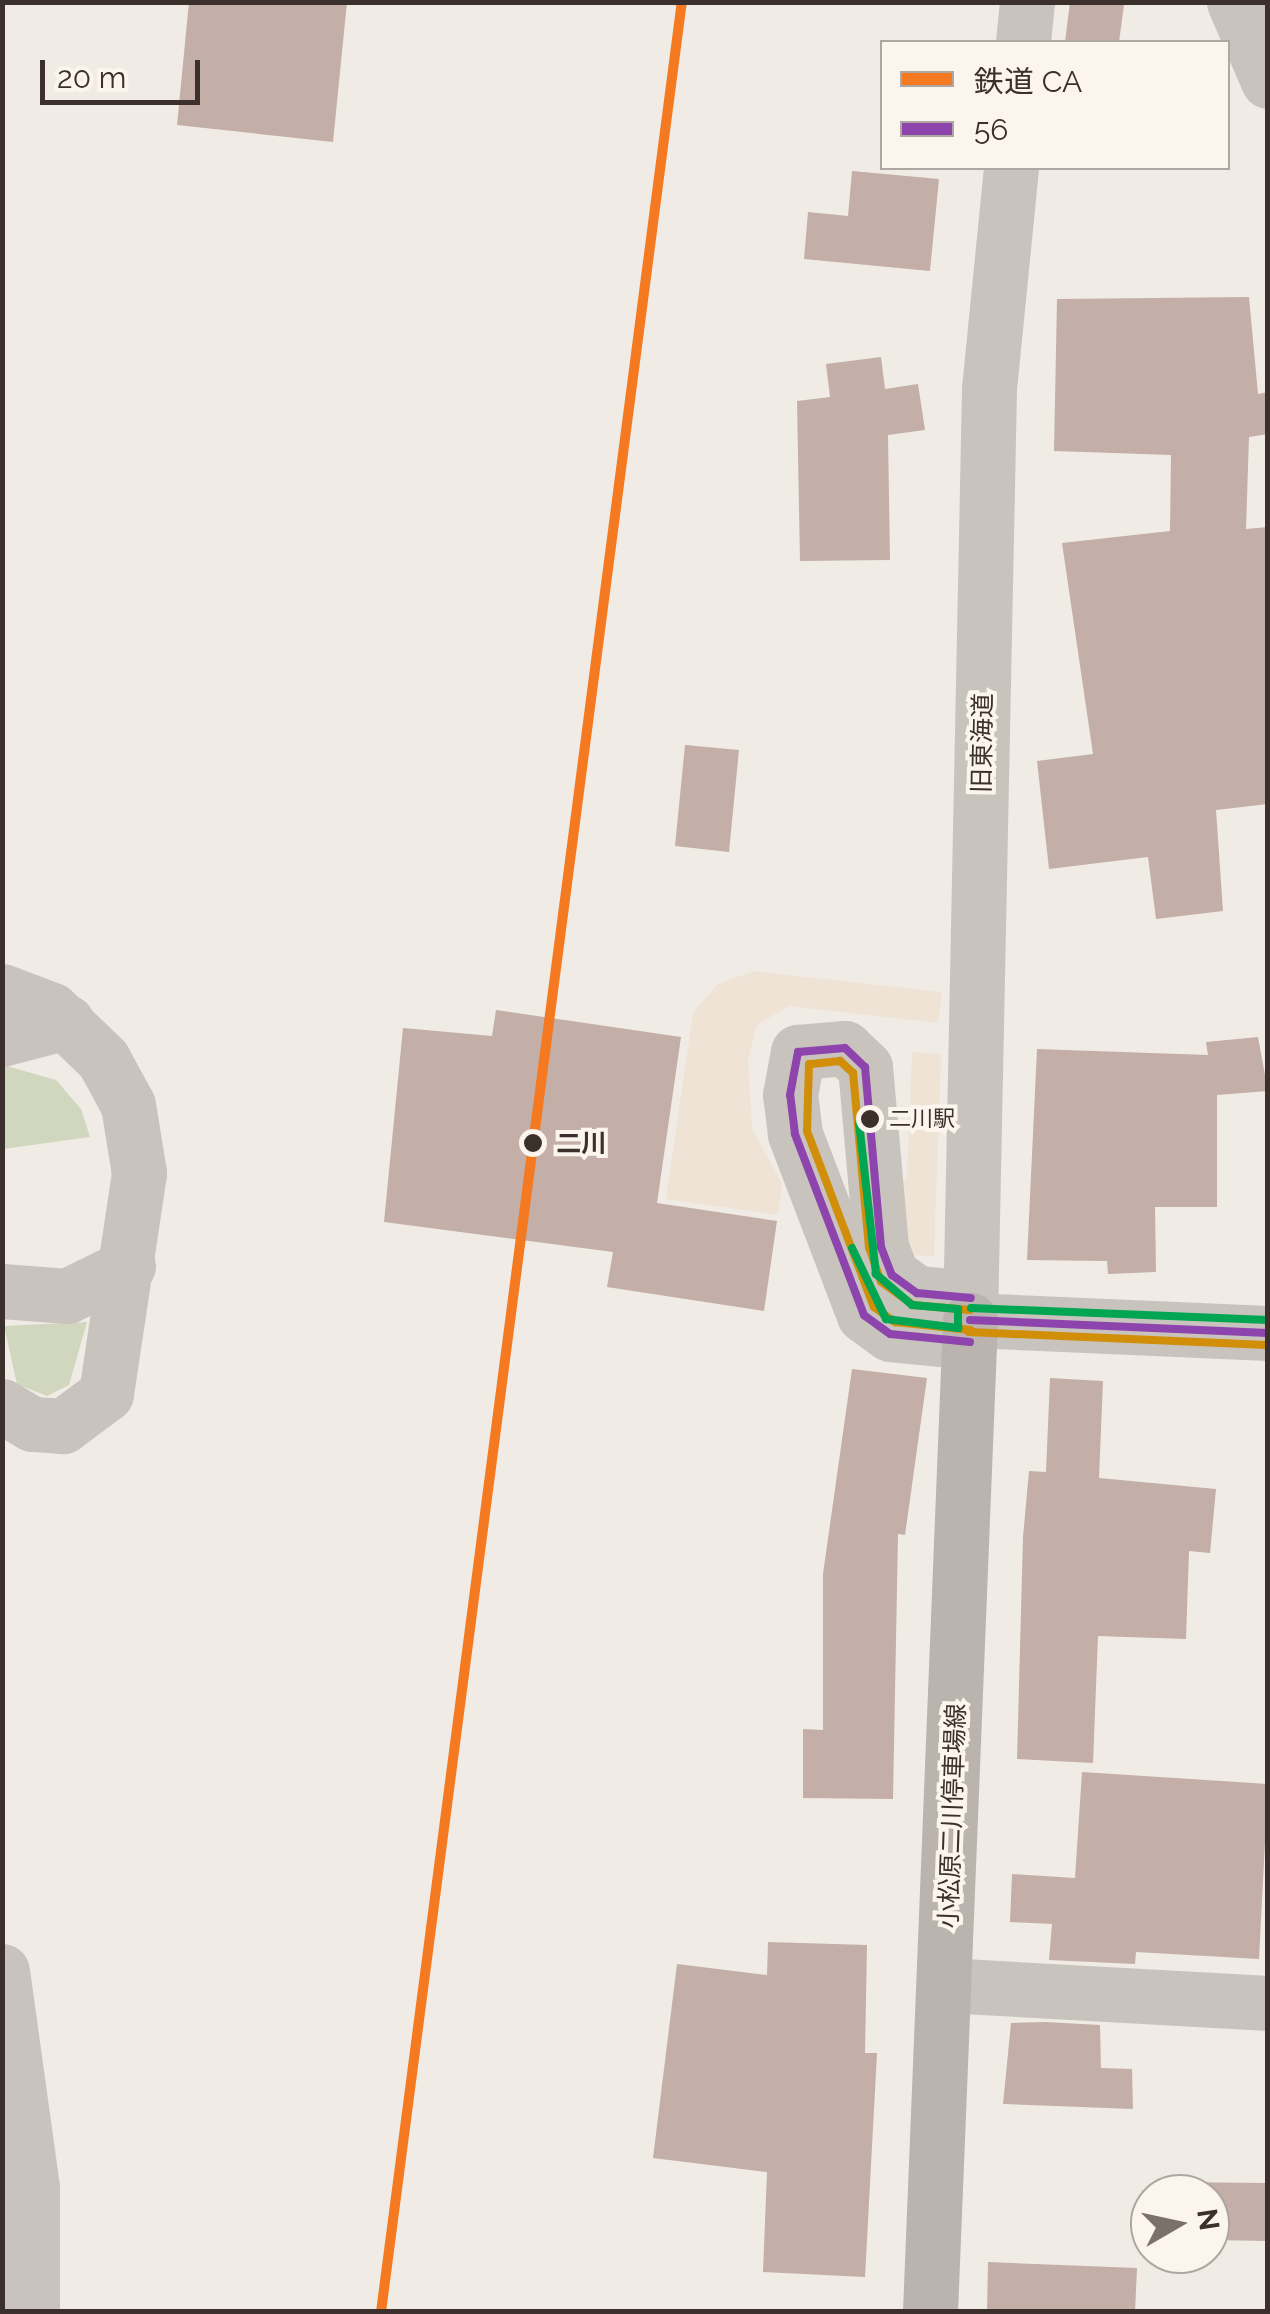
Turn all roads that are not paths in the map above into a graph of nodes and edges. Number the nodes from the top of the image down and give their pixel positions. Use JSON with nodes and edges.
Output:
{"nodes":[{"id":1,"x":1027,"y":2,"type":"edge"},
{"id":2,"x":1234,"y":2,"type":"edge"},
{"id":3,"x":1023,"y":40,"type":"edge"},
{"id":4,"x":1268,"y":81,"type":"edge"},
{"id":5,"x":1011,"y":170,"type":"edge"},
{"id":6,"x":2,"y":990,"type":"edge"},
{"id":7,"x":67,"y":1022,"type":"junction"},
{"id":8,"x":2,"y":1040,"type":"edge"},
{"id":9,"x":128,"y":1266,"type":"junction"},
{"id":10,"x":2,"y":1291,"type":"edge"},
{"id":11,"x":970,"y":1320,"type":"junction"},
{"id":12,"x":1268,"y":1333,"type":"edge"},
{"id":13,"x":2,"y":1406,"type":"edge"},
{"id":14,"x":2,"y":1971,"type":"edge"},
{"id":15,"x":945,"y":1984,"type":"junction"},
{"id":16,"x":1268,"y":2002,"type":"edge"},
{"id":17,"x":32,"y":2312,"type":"edge"},
{"id":18,"x":930,"y":2312,"type":"edge"}],
"edges":[{"from":1,"to":3,"type":"street"},
{"from":2,"to":4,"type":"street"},
{"from":5,"to":11,"type":"street","name":"旧東海道"},
{"from":6,"to":7,"type":"street"},
{"from":7,"to":8,"type":"street"},
{"from":7,"to":9,"type":"street"},
{"from":9,"to":10,"type":"street"},
{"from":9,"to":13,"type":"street"},
{"from":11,"to":11,"type":"street"},
{"from":11,"to":12,"type":"street"},
{"from":11,"to":15,"type":"main road","name":"小松原二川停車場線"},
{"from":14,"to":17,"type":"street"},
{"from":15,"to":16,"type":"street"},
{"from":15,"to":18,"type":"main road","name":"小松原二川停車場線"}]}
